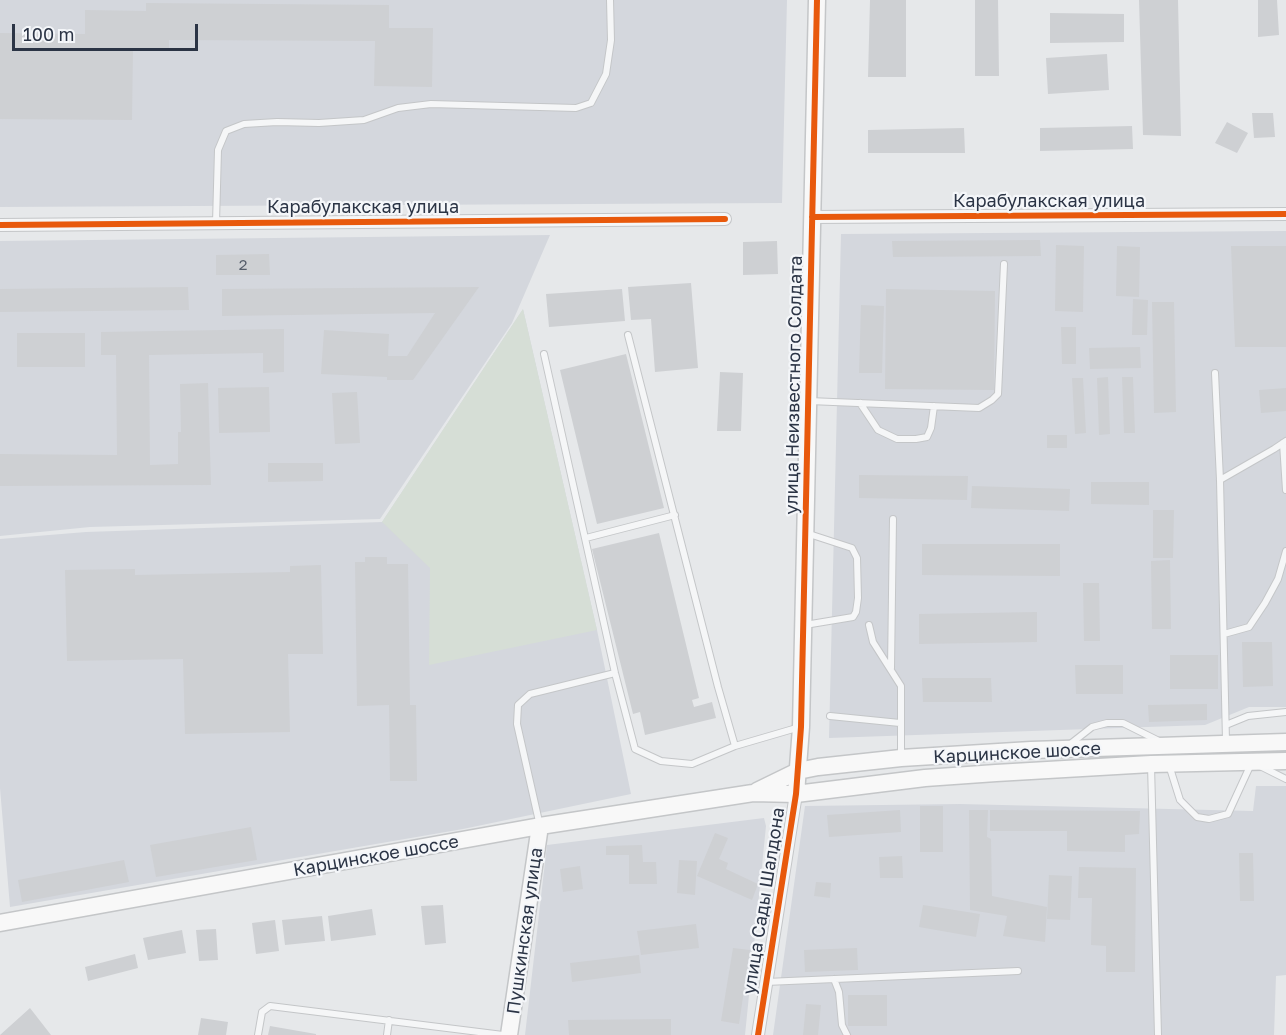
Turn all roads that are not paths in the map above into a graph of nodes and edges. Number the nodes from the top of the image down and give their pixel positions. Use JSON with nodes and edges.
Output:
{"nodes":[{"id":1,"x":610,"y":0,"type":"edge"},
{"id":2,"x":817,"y":0,"type":"edge"},
{"id":3,"x":1286,"y":214,"type":"edge"},
{"id":4,"x":812,"y":217,"type":"junction"},
{"id":5,"x":725,"y":219,"type":"dead end"},
{"id":6,"x":216,"y":223,"type":"junction"},
{"id":7,"x":0,"y":225,"type":"edge"},
{"id":8,"x":1004,"y":264,"type":"dead end"},
{"id":9,"x":628,"y":335,"type":"dead end"},
{"id":10,"x":544,"y":354,"type":"dead end"},
{"id":11,"x":1215,"y":373,"type":"dead end"},
{"id":12,"x":809,"y":401,"type":"junction"},
{"id":13,"x":860,"y":403,"type":"junction"},
{"id":14,"x":934,"y":406,"type":"junction"},
{"id":15,"x":1284,"y":442,"type":"edge"},
{"id":16,"x":1220,"y":480,"type":"junction"},
{"id":17,"x":1286,"y":490,"type":"edge"},
{"id":18,"x":675,"y":515,"type":"junction"},
{"id":19,"x":893,"y":519,"type":"dead end"},
{"id":20,"x":806,"y":533,"type":"junction"},
{"id":21,"x":586,"y":538,"type":"junction"},
{"id":22,"x":1286,"y":551,"type":"edge"},
{"id":23,"x":804,"y":625,"type":"junction"},
{"id":24,"x":869,"y":625,"type":"dead end"},
{"id":25,"x":1224,"y":634,"type":"junction"},
{"id":26,"x":891,"y":668,"type":"junction"},
{"id":27,"x":615,"y":673,"type":"junction"},
{"id":28,"x":1286,"y":712,"type":"edge"},
{"id":29,"x":830,"y":716,"type":"dead end"},
{"id":30,"x":900,"y":723,"type":"junction"},
{"id":31,"x":1226,"y":725,"type":"junction"},
{"id":32,"x":801,"y":727,"type":"junction"},
{"id":33,"x":1286,"y":742,"type":"edge"},
{"id":34,"x":1226,"y":744,"type":"junction"},
{"id":35,"x":735,"y":746,"type":"junction"},
{"id":36,"x":1168,"y":746,"type":"junction"},
{"id":37,"x":1064,"y":749,"type":"junction"},
{"id":38,"x":902,"y":758,"type":"junction"},
{"id":39,"x":1286,"y":761,"type":"edge"},
{"id":40,"x":1252,"y":762,"type":"junction"},
{"id":41,"x":1151,"y":764,"type":"junction"},
{"id":42,"x":1169,"y":764,"type":"junction"},
{"id":43,"x":798,"y":771,"type":"junction"},
{"id":44,"x":1286,"y":779,"type":"edge"},
{"id":45,"x":753,"y":793,"type":"junction"},
{"id":46,"x":796,"y":794,"type":"junction"},
{"id":47,"x":540,"y":826,"type":"junction"},
{"id":48,"x":0,"y":923,"type":"edge"},
{"id":49,"x":1018,"y":971,"type":"dead end"},
{"id":50,"x":834,"y":979,"type":"junction"},
{"id":51,"x":765,"y":982,"type":"junction"},
{"id":52,"x":389,"y":1020,"type":"junction"},
{"id":53,"x":258,"y":1035,"type":"edge"},
{"id":54,"x":387,"y":1035,"type":"edge"},
{"id":55,"x":503,"y":1035,"type":"edge"},
{"id":56,"x":509,"y":1035,"type":"edge"},
{"id":57,"x":758,"y":1035,"type":"edge"},
{"id":58,"x":847,"y":1035,"type":"edge"},
{"id":59,"x":1158,"y":1035,"type":"edge"}],
"edges":[{"from":1,"to":6,"type":"lane"},
{"from":2,"to":4,"type":"main road","name":"улица Неизвестного Солдата"},
{"from":3,"to":4,"type":"street","name":"Карабулакская улица"},
{"from":4,"to":12,"type":"main road","name":"улица Неизвестного Солдата"},
{"from":5,"to":6,"type":"street","name":"Карабулакская улица"},
{"from":6,"to":7,"type":"street","name":"Карабулакская улица"},
{"from":8,"to":14,"type":"lane"},
{"from":9,"to":18,"type":"lane"},
{"from":10,"to":21,"type":"lane"},
{"from":11,"to":16,"type":"lane"},
{"from":12,"to":13,"type":"lane"},
{"from":12,"to":20,"type":"main road","name":"улица Неизвестного Солдата"},
{"from":13,"to":14,"type":"lane"},
{"from":13,"to":14,"type":"lane"},
{"from":15,"to":16,"type":"lane"},
{"from":15,"to":17,"type":"lane"},
{"from":16,"to":25,"type":"lane"},
{"from":18,"to":21,"type":"lane"},
{"from":18,"to":35,"type":"lane"},
{"from":19,"to":26,"type":"lane"},
{"from":20,"to":23,"type":"main road","name":"улица Неизвестного Солдата"},
{"from":20,"to":23,"type":"lane"},
{"from":21,"to":27,"type":"lane"},
{"from":22,"to":25,"type":"lane"},
{"from":23,"to":32,"type":"main road","name":"улица Неизвестного Солдата"},
{"from":24,"to":26,"type":"lane"},
{"from":25,"to":31,"type":"lane"},
{"from":26,"to":30,"type":"lane"},
{"from":27,"to":35,"type":"lane"},
{"from":27,"to":47,"type":"lane"},
{"from":28,"to":31,"type":"lane"},
{"from":29,"to":30,"type":"lane"},
{"from":30,"to":38,"type":"lane"},
{"from":31,"to":34,"type":"lane"},
{"from":32,"to":35,"type":"lane"},
{"from":32,"to":43,"type":"main road","name":"улица Неизвестного Солдата"},
{"from":33,"to":34,"type":"main road","name":"Карцинское шоссе"},
{"from":34,"to":36,"type":"main road","name":"Карцинское шоссе"},
{"from":36,"to":37,"type":"main road","name":"Карцинское шоссе"},
{"from":36,"to":37,"type":"lane"},
{"from":37,"to":38,"type":"main road","name":"Карцинское шоссе"},
{"from":38,"to":43,"type":"main road","name":"Карцинское шоссе"},
{"from":39,"to":40,"type":"main road","name":"Карцинское шоссе"},
{"from":40,"to":42,"type":"main road","name":"Карцинское шоссе"},
{"from":40,"to":42,"type":"lane"},
{"from":40,"to":44,"type":"lane"},
{"from":41,"to":42,"type":"main road","name":"Карцинское шоссе"},
{"from":41,"to":46,"type":"main road","name":"Карцинское шоссе"},
{"from":41,"to":59,"type":"lane"},
{"from":43,"to":45,"type":"main road","name":"Карцинское шоссе"},
{"from":43,"to":46,"type":"main road","name":"улица Сады Шалдона"},
{"from":45,"to":46,"type":"main road","name":"Карцинское шоссе"},
{"from":45,"to":47,"type":"main road","name":"Карцинское шоссе"},
{"from":46,"to":51,"type":"street","name":"улица Сады Шалдона"},
{"from":47,"to":48,"type":"main road","name":"Карцинское шоссе"},
{"from":47,"to":56,"type":"main road","name":"Пушкинская улица"},
{"from":49,"to":50,"type":"lane"},
{"from":50,"to":51,"type":"lane"},
{"from":50,"to":58,"type":"lane"},
{"from":51,"to":57,"type":"street","name":"улица Сады Шалдона"},
{"from":52,"to":53,"type":"lane"},
{"from":52,"to":54,"type":"lane"},
{"from":52,"to":55,"type":"lane"}]}
